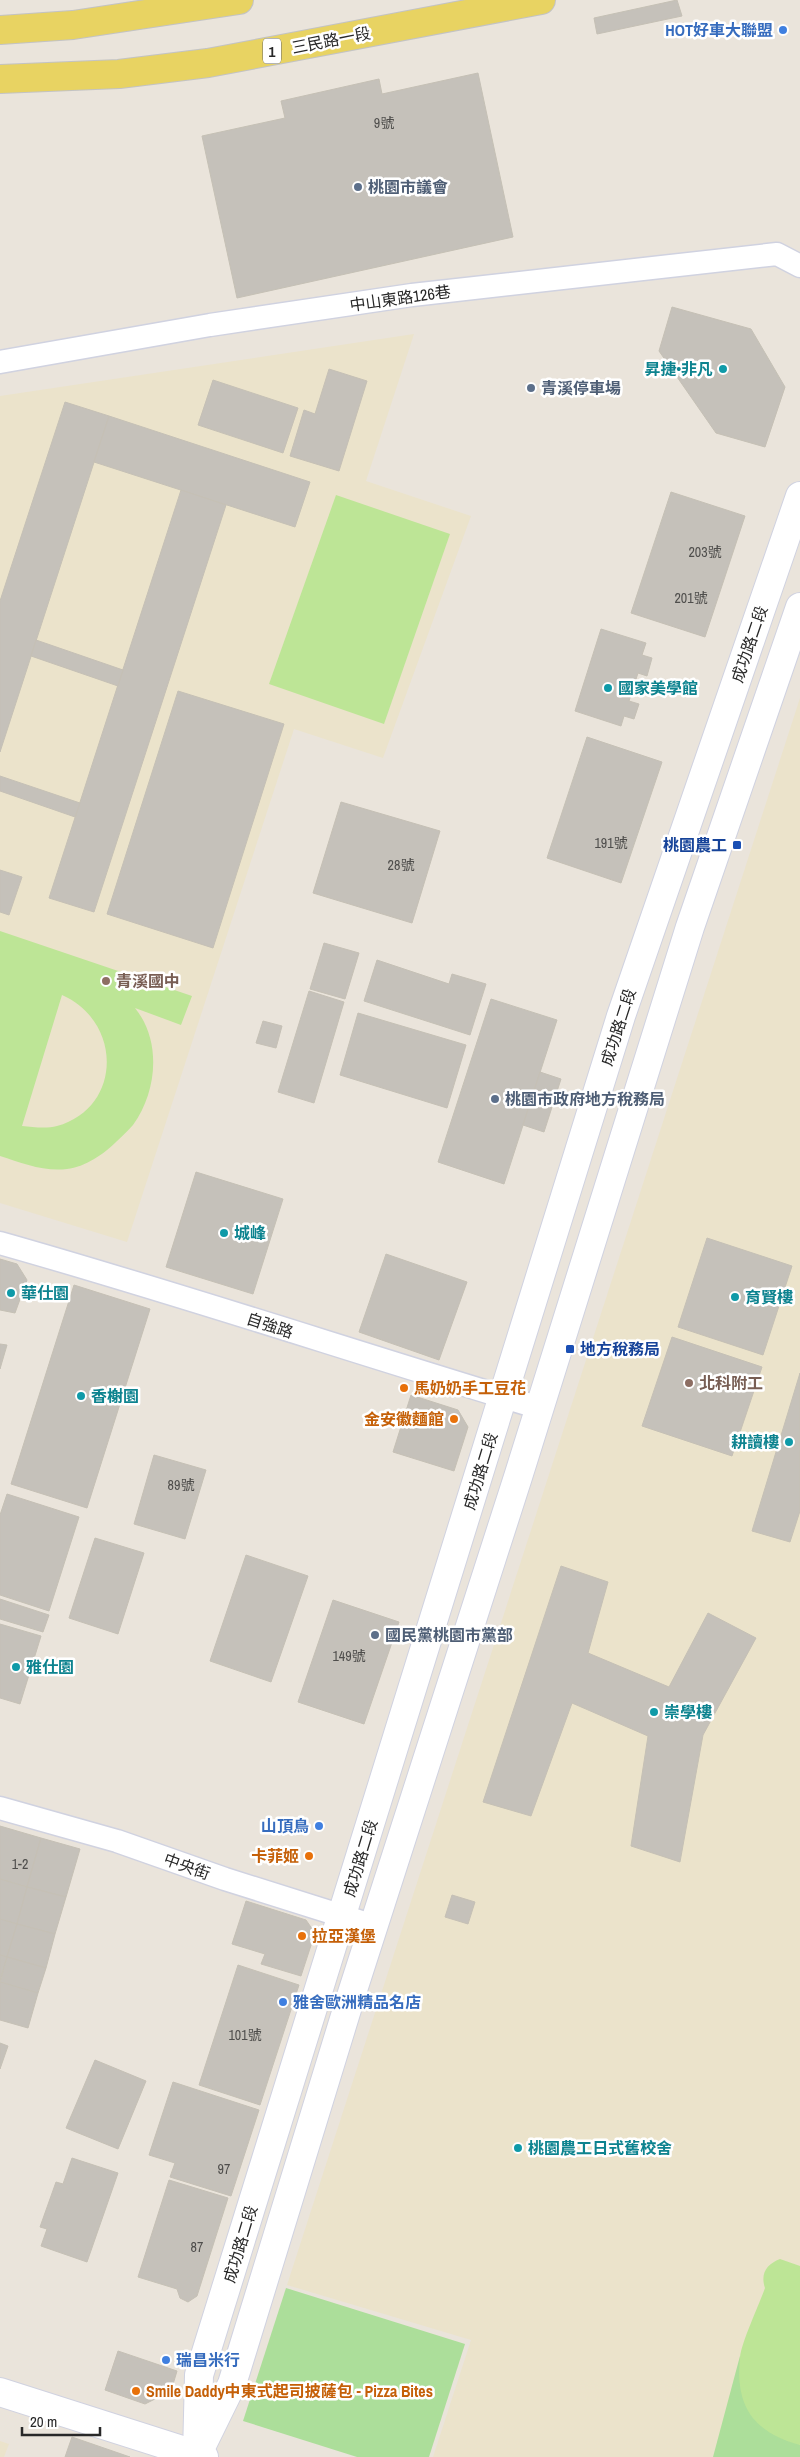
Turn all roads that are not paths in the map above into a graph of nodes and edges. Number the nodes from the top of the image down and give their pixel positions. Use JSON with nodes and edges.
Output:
{"nodes":[{"id":1,"x":240,"y":0,"type":"edge"},
{"id":2,"x":540,"y":0,"type":"edge"},
{"id":3,"x":505,"y":4,"type":"edge"},
{"id":4,"x":0,"y":30,"type":"edge"},
{"id":5,"x":0,"y":79,"type":"edge"},
{"id":6,"x":800,"y":266,"type":"edge"},
{"id":7,"x":0,"y":362,"type":"edge"},
{"id":8,"x":800,"y":496,"type":"edge"},
{"id":9,"x":800,"y":607,"type":"edge"},
{"id":10,"x":607,"y":1060,"type":"junction"},
{"id":11,"x":645,"y":1072,"type":"junction"},
{"id":12,"x":562,"y":1206,"type":"junction"},
{"id":13,"x":599,"y":1218,"type":"junction"},
{"id":14,"x":0,"y":1242,"type":"edge"},
{"id":15,"x":502,"y":1397,"type":"junction"},
{"id":16,"x":540,"y":1408,"type":"junction"},
{"id":17,"x":0,"y":1808,"type":"edge"},
{"id":18,"x":343,"y":1916,"type":"junction"},
{"id":19,"x":374,"y":1926,"type":"junction"},
{"id":20,"x":0,"y":2392,"type":"edge"},
{"id":21,"x":199,"y":2456,"type":"edge"}],
"edges":[{"from":1,"to":4,"type":"main road"},
{"from":2,"to":3,"type":"main road","name":"三民路一段","number":"1"},
{"from":3,"to":5,"type":"main road","name":"三民路一段","number":"1"},
{"from":6,"to":7,"type":"street","name":"中山東路126巷"},
{"from":8,"to":10,"type":"street","name":"成功路二段"},
{"from":9,"to":11,"type":"street","name":"成功路二段"},
{"from":10,"to":11,"type":"street"},
{"from":10,"to":12,"type":"street","name":"成功路二段"},
{"from":11,"to":13,"type":"street","name":"成功路二段"},
{"from":12,"to":13,"type":"street"},
{"from":12,"to":15,"type":"street","name":"成功路二段"},
{"from":13,"to":16,"type":"street","name":"成功路二段"},
{"from":14,"to":15,"type":"street","name":"自強路"},
{"from":15,"to":16,"type":"street","name":"自強路"},
{"from":15,"to":18,"type":"street","name":"成功路二段"},
{"from":16,"to":19,"type":"street","name":"成功路二段"},
{"from":17,"to":18,"type":"street","name":"中央街"},
{"from":18,"to":19,"type":"street","name":"中央街"},
{"from":18,"to":21,"type":"street","name":"成功路二段"},
{"from":19,"to":21,"type":"street","name":"成功路二段"},
{"from":20,"to":21,"type":"street"}]}
